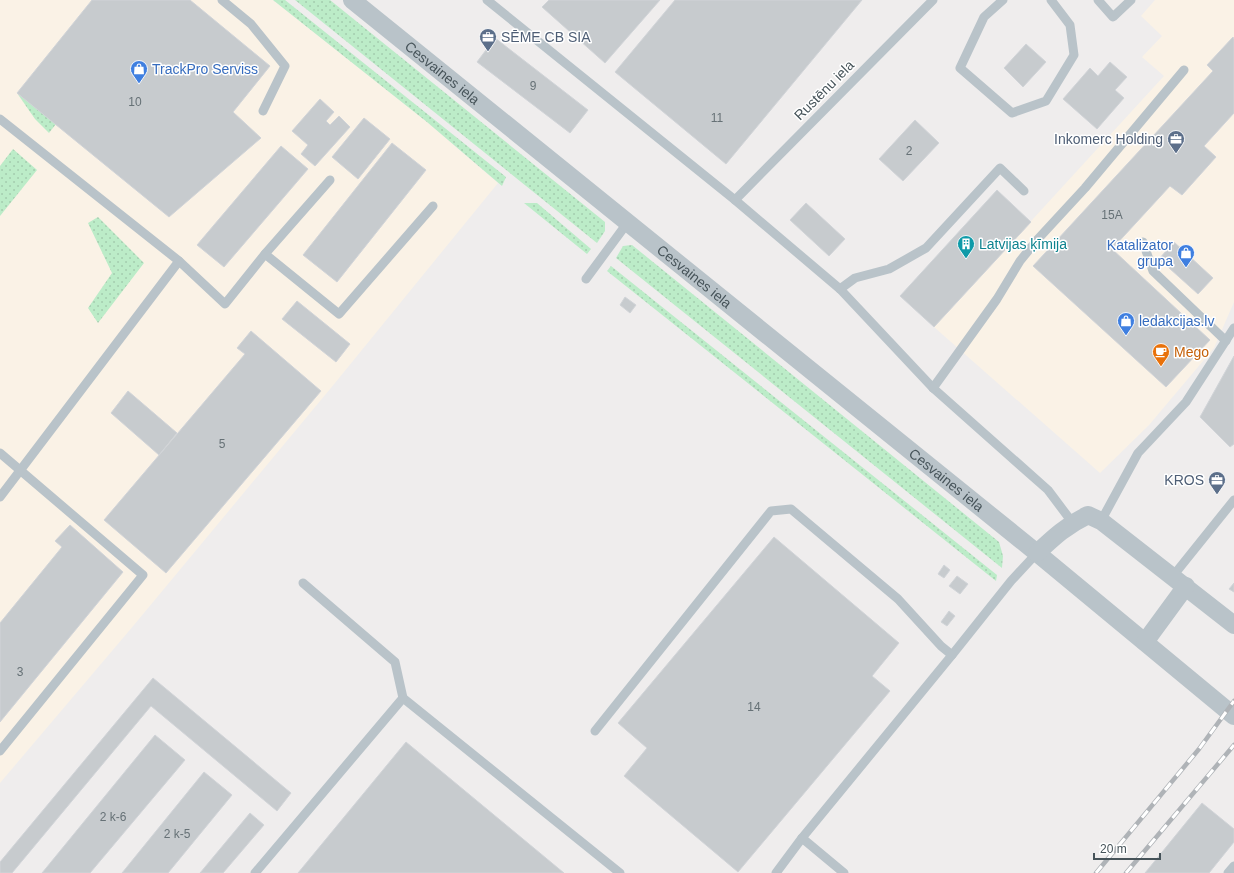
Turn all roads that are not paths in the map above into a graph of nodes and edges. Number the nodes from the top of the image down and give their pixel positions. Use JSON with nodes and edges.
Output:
{"nodes":[{"id":1,"x":222,"y":0,"type":"edge"},
{"id":2,"x":352,"y":0,"type":"edge"},
{"id":3,"x":487,"y":0,"type":"edge"},
{"id":4,"x":933,"y":0,"type":"edge"},
{"id":5,"x":1003,"y":0,"type":"edge"},
{"id":6,"x":1051,"y":0,"type":"edge"},
{"id":7,"x":1098,"y":0,"type":"edge"},
{"id":8,"x":1131,"y":0,"type":"edge"},
{"id":9,"x":1184,"y":70,"type":"dead end"},
{"id":10,"x":263,"y":111,"type":"dead end"},
{"id":11,"x":0,"y":118,"type":"edge"},
{"id":12,"x":330,"y":180,"type":"dead end"},
{"id":13,"x":1024,"y":191,"type":"dead end"},
{"id":14,"x":735,"y":200,"type":"junction"},
{"id":15,"x":433,"y":206,"type":"dead end"},
{"id":16,"x":628,"y":222,"type":"junction"},
{"id":17,"x":1143,"y":242,"type":"dead end"},
{"id":18,"x":265,"y":254,"type":"junction"},
{"id":19,"x":179,"y":261,"type":"junction"},
{"id":20,"x":586,"y":278,"type":"dead end"},
{"id":21,"x":840,"y":289,"type":"junction"},
{"id":22,"x":1234,"y":328,"type":"edge"},
{"id":23,"x":1226,"y":341,"type":"junction"},
{"id":24,"x":933,"y":388,"type":"junction"},
{"id":25,"x":0,"y":453,"type":"edge"},
{"id":26,"x":20,"y":469,"type":"junction"},
{"id":27,"x":0,"y":497,"type":"edge"},
{"id":28,"x":1234,"y":500,"type":"edge"},
{"id":29,"x":1101,"y":521,"type":"junction"},
{"id":30,"x":1072,"y":522,"type":"junction"},
{"id":31,"x":1037,"y":553,"type":"junction"},
{"id":32,"x":1179,"y":581,"type":"junction"},
{"id":33,"x":303,"y":584,"type":"dead end"},
{"id":34,"x":1234,"y":625,"type":"edge"},
{"id":35,"x":1145,"y":642,"type":"junction"},
{"id":36,"x":952,"y":655,"type":"junction"},
{"id":37,"x":403,"y":698,"type":"junction"},
{"id":38,"x":1234,"y":716,"type":"edge"},
{"id":39,"x":594,"y":731,"type":"dead end"},
{"id":40,"x":0,"y":751,"type":"edge"},
{"id":41,"x":802,"y":838,"type":"junction"},
{"id":42,"x":1234,"y":866,"type":"edge"},
{"id":43,"x":254,"y":873,"type":"edge"},
{"id":44,"x":620,"y":873,"type":"edge"},
{"id":45,"x":776,"y":873,"type":"edge"},
{"id":46,"x":844,"y":873,"type":"edge"},
{"id":47,"x":1228,"y":873,"type":"edge"}],
"edges":[{"from":1,"to":10,"type":"lane"},
{"from":2,"to":16,"type":"street","name":"Cesvaines iela"},
{"from":3,"to":14,"type":"lane"},
{"from":4,"to":14,"type":"lane","name":"Rustēnu iela"},
{"from":5,"to":6,"type":"lane"},
{"from":7,"to":8,"type":"lane"},
{"from":9,"to":24,"type":"lane"},
{"from":11,"to":19,"type":"lane"},
{"from":12,"to":18,"type":"lane"},
{"from":13,"to":21,"type":"lane"},
{"from":14,"to":21,"type":"lane"},
{"from":15,"to":18,"type":"lane"},
{"from":16,"to":20,"type":"lane"},
{"from":16,"to":31,"type":"street","name":"Cesvaines iela"},
{"from":17,"to":23,"type":"lane"},
{"from":18,"to":19,"type":"lane"},
{"from":19,"to":26,"type":"lane"},
{"from":21,"to":24,"type":"lane"},
{"from":22,"to":23,"type":"lane"},
{"from":23,"to":29,"type":"lane"},
{"from":24,"to":30,"type":"lane"},
{"from":25,"to":26,"type":"lane"},
{"from":26,"to":27,"type":"lane"},
{"from":26,"to":40,"type":"lane"},
{"from":28,"to":32,"type":"lane"},
{"from":29,"to":30,"type":"street"},
{"from":29,"to":32,"type":"street"},
{"from":30,"to":31,"type":"street"},
{"from":31,"to":35,"type":"street","name":"Cesvaines iela"},
{"from":31,"to":36,"type":"lane"},
{"from":32,"to":34,"type":"street"},
{"from":32,"to":35,"type":"street"},
{"from":33,"to":37,"type":"lane"},
{"from":35,"to":38,"type":"street","name":"Cesvaines iela"},
{"from":36,"to":39,"type":"lane"},
{"from":36,"to":41,"type":"lane"},
{"from":37,"to":43,"type":"lane"},
{"from":37,"to":44,"type":"lane"},
{"from":41,"to":45,"type":"lane"},
{"from":41,"to":46,"type":"lane"},
{"from":42,"to":47,"type":"lane"}]}
